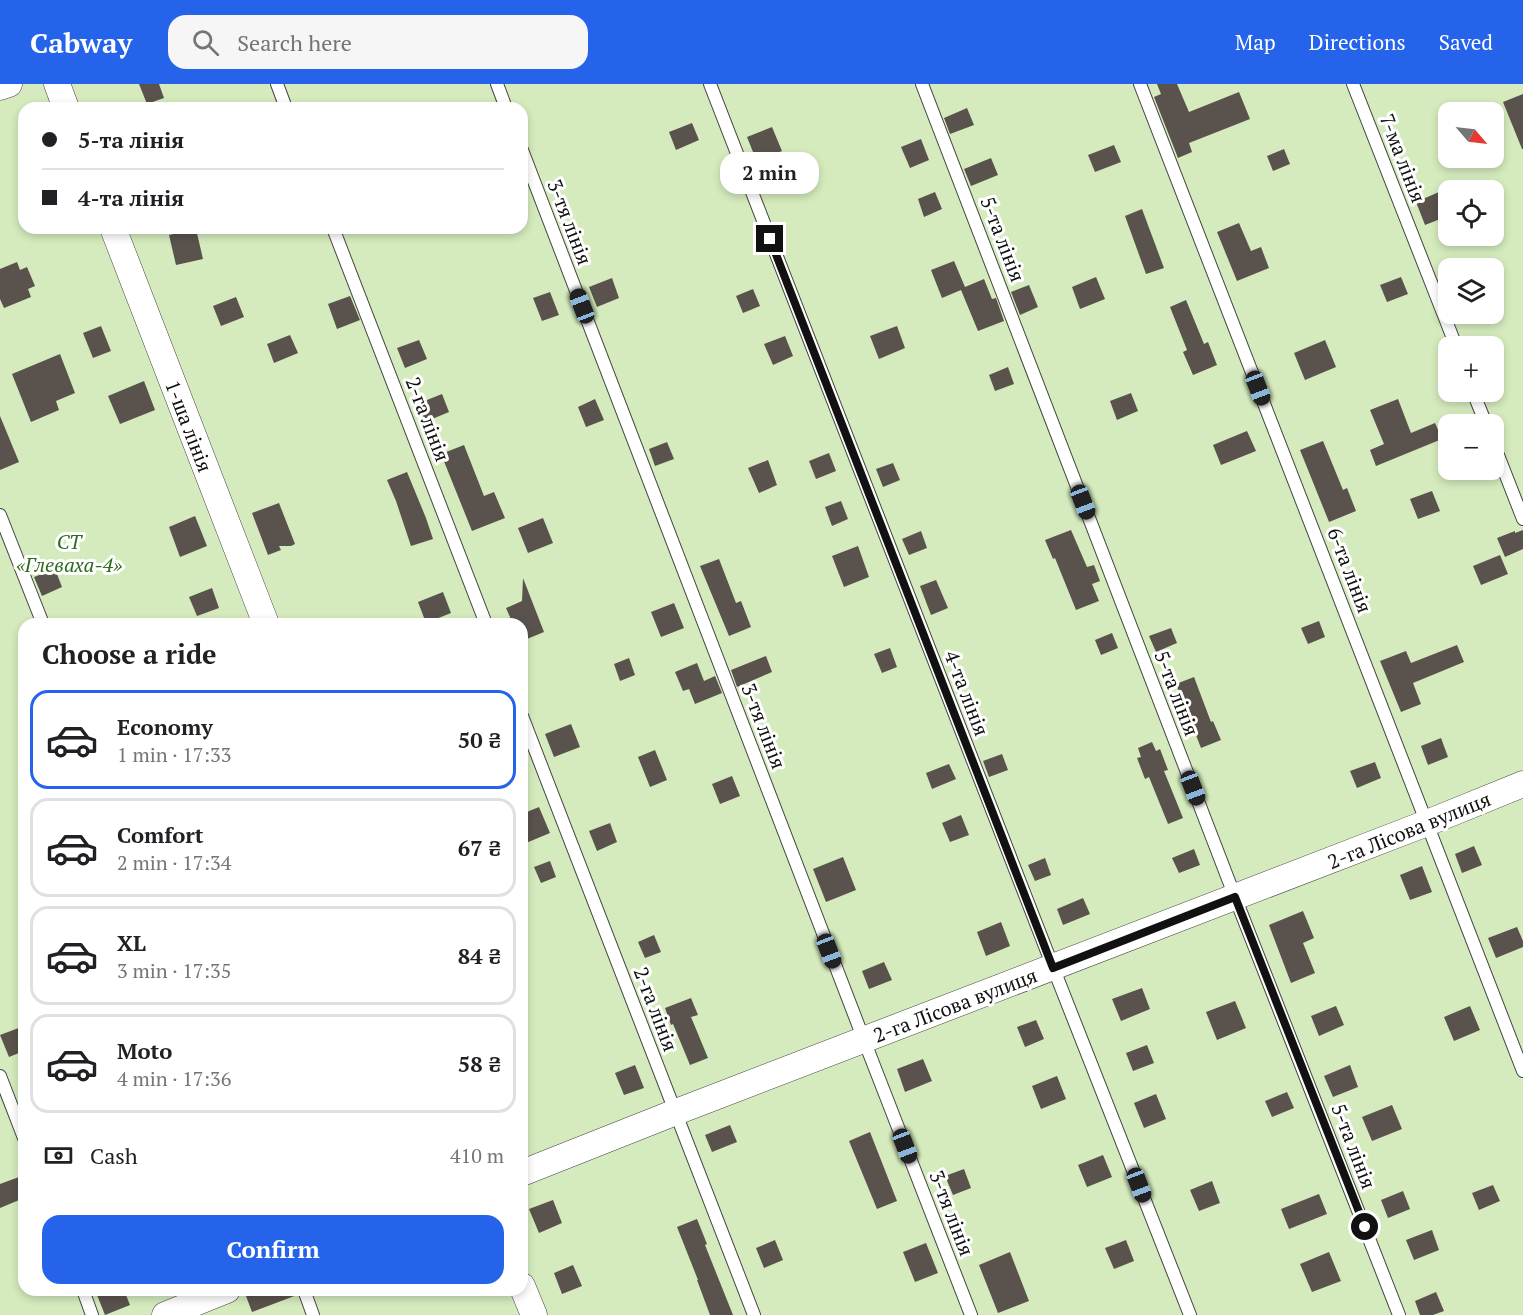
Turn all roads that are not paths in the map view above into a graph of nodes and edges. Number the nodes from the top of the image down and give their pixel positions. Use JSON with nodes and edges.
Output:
{"nodes":[{"id":1,"x":9,"y":84,"type":"edge"},
{"id":2,"x":57,"y":84,"type":"edge"},
{"id":3,"x":277,"y":84,"type":"edge"},
{"id":4,"x":497,"y":84,"type":"edge"},
{"id":5,"x":710,"y":84,"type":"edge"},
{"id":6,"x":922,"y":84,"type":"edge"},
{"id":7,"x":1140,"y":84,"type":"edge"},
{"id":8,"x":1353,"y":84,"type":"edge"},
{"id":9,"x":0,"y":87,"type":"edge"},
{"id":10,"x":64,"y":102,"type":"edge"},
{"id":11,"x":284,"y":102,"type":"edge"},
{"id":12,"x":504,"y":102,"type":"edge"},
{"id":13,"x":528,"y":166,"type":"edge"},
{"id":14,"x":115,"y":234,"type":"edge"},
{"id":15,"x":335,"y":234,"type":"edge"},
{"id":16,"x":1452,"y":336,"type":"edge"},
{"id":17,"x":1504,"y":471,"type":"edge"},
{"id":18,"x":0,"y":515,"type":"edge"},
{"id":19,"x":1523,"y":519,"type":"edge"},
{"id":20,"x":41,"y":618,"type":"edge"},
{"id":21,"x":264,"y":618,"type":"edge"},
{"id":22,"x":484,"y":618,"type":"edge"},
{"id":23,"x":528,"y":731,"type":"edge"},
{"id":24,"x":1523,"y":784,"type":"edge"},
{"id":25,"x":1427,"y":823,"type":"junction"},
{"id":26,"x":1235,"y":897,"type":"junction"},
{"id":27,"x":1053,"y":968,"type":"junction"},
{"id":28,"x":864,"y":1040,"type":"junction"},
{"id":29,"x":1523,"y":1071,"type":"edge"},
{"id":30,"x":0,"y":1076,"type":"edge"},
{"id":31,"x":676,"y":1112,"type":"junction"},
{"id":32,"x":18,"y":1122,"type":"edge"},
{"id":33,"x":528,"y":1171,"type":"edge"},
{"id":34,"x":84,"y":1296,"type":"edge"},
{"id":35,"x":212,"y":1296,"type":"edge"},
{"id":36,"x":306,"y":1296,"type":"edge"},
{"id":37,"x":526,"y":1296,"type":"edge"},
{"id":38,"x":92,"y":1315,"type":"edge"},
{"id":39,"x":165,"y":1315,"type":"edge"},
{"id":40,"x":313,"y":1315,"type":"edge"},
{"id":41,"x":534,"y":1315,"type":"edge"},
{"id":42,"x":754,"y":1315,"type":"edge"},
{"id":43,"x":971,"y":1315,"type":"edge"},
{"id":44,"x":1190,"y":1315,"type":"edge"},
{"id":45,"x":1399,"y":1315,"type":"edge"}],
"edges":[{"from":1,"to":9,"type":"street"},
{"from":2,"to":10,"type":"street"},
{"from":3,"to":11,"type":"lane"},
{"from":4,"to":12,"type":"lane"},
{"from":5,"to":27,"type":"lane","name":"4-та лінія"},
{"from":6,"to":26,"type":"lane","name":"5-та лінія"},
{"from":7,"to":25,"type":"lane","name":"6-та лінія"},
{"from":8,"to":16,"type":"lane","name":"7-ма лінія"},
{"from":13,"to":28,"type":"lane","name":"3-тя лінія"},
{"from":14,"to":21,"type":"street","name":"1-ша лінія"},
{"from":15,"to":22,"type":"lane","name":"2-га лінія"},
{"from":17,"to":19,"type":"lane"},
{"from":18,"to":20,"type":"lane"},
{"from":23,"to":31,"type":"lane","name":"2-га лінія"},
{"from":24,"to":25,"type":"street","name":"2-га Лісова вулиця"},
{"from":25,"to":26,"type":"street","name":"2-га Лісова вулиця"},
{"from":25,"to":29,"type":"lane","name":"6-та лінія"},
{"from":26,"to":27,"type":"street","name":"2-га Лісова вулиця"},
{"from":26,"to":45,"type":"lane","name":"5-та лінія"},
{"from":27,"to":28,"type":"street","name":"2-га Лісова вулиця"},
{"from":27,"to":44,"type":"lane","name":"4-та лінія"},
{"from":28,"to":31,"type":"street","name":"2-га Лісова вулиця"},
{"from":28,"to":43,"type":"lane","name":"3-тя лінія"},
{"from":30,"to":32,"type":"lane"},
{"from":31,"to":33,"type":"street","name":"2-га Лісова вулиця"},
{"from":31,"to":42,"type":"lane","name":"2-га лінія"},
{"from":34,"to":38,"type":"lane"},
{"from":35,"to":39,"type":"street"},
{"from":36,"to":40,"type":"lane"},
{"from":37,"to":41,"type":"street"}]}
